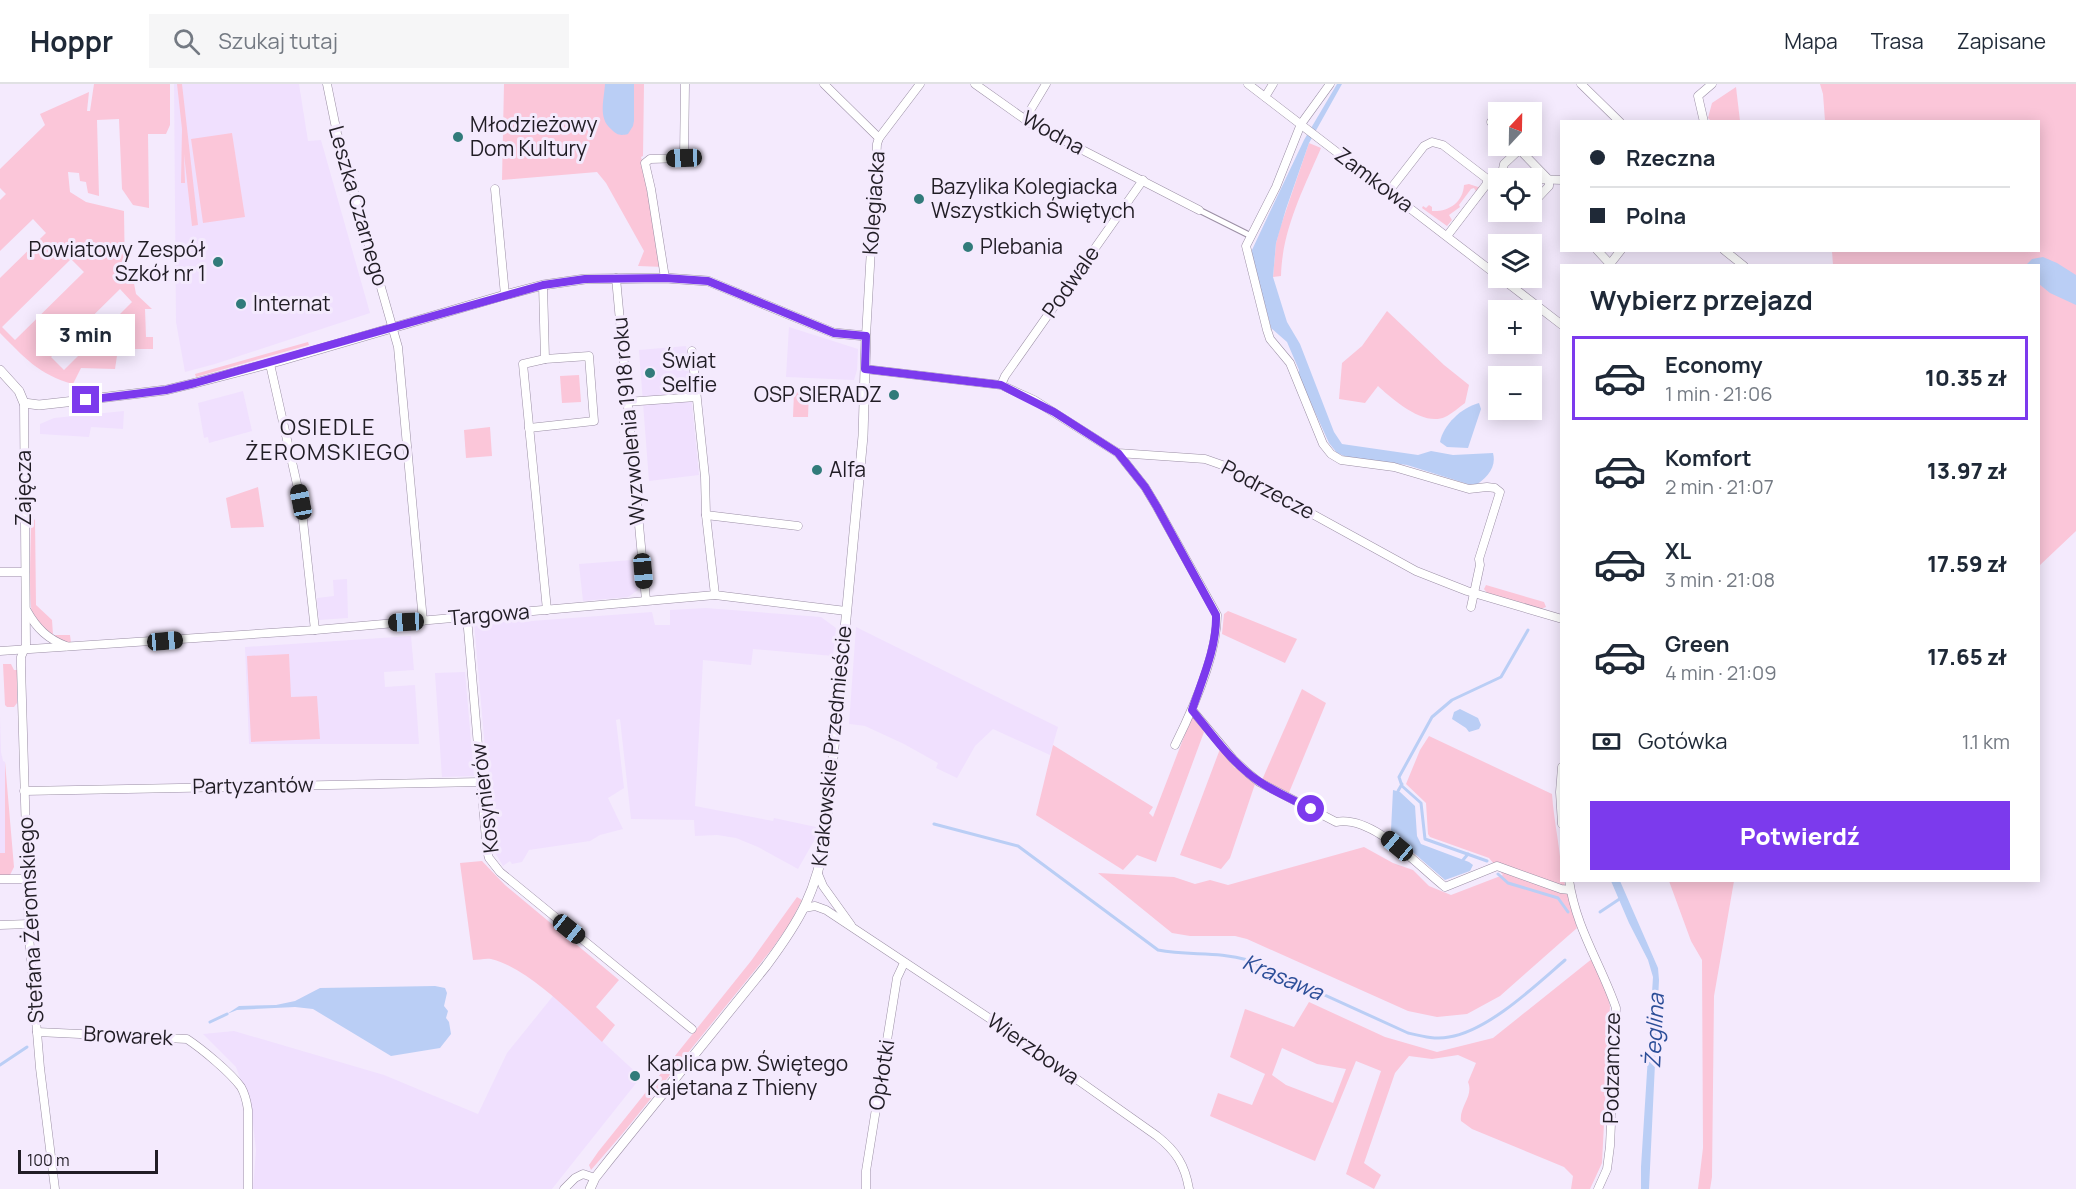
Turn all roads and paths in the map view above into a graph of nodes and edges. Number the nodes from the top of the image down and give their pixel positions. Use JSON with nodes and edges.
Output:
{"nodes":[{"id":1,"x":327,"y":84,"type":"edge"},
{"id":2,"x":685,"y":84,"type":"edge"},
{"id":3,"x":824,"y":84,"type":"edge"},
{"id":4,"x":920,"y":84,"type":"edge"},
{"id":5,"x":975,"y":84,"type":"edge"},
{"id":6,"x":1046,"y":84,"type":"edge"},
{"id":7,"x":1248,"y":84,"type":"edge"},
{"id":8,"x":1274,"y":84,"type":"edge"},
{"id":9,"x":1330,"y":84,"type":"edge"},
{"id":10,"x":1581,"y":84,"type":"edge"},
{"id":11,"x":1712,"y":84,"type":"edge"},
{"id":12,"x":1264,"y":97,"type":"junction"},
{"id":13,"x":1025,"y":119,"type":"junction"},
{"id":14,"x":1618,"y":120,"type":"edge"},
{"id":15,"x":1704,"y":120,"type":"edge"},
{"id":16,"x":1303,"y":126,"type":"junction"},
{"id":17,"x":879,"y":138,"type":"junction"},
{"id":18,"x":1526,"y":156,"type":"edge"},
{"id":19,"x":1488,"y":179,"type":"joint"},
{"id":20,"x":1143,"y":180,"type":"junction"},
{"id":21,"x":1542,"y":180,"type":"edge"},
{"id":22,"x":1549,"y":180,"type":"junction"},
{"id":23,"x":1560,"y":180,"type":"edge"},
{"id":24,"x":495,"y":189,"type":"dead end"},
{"id":25,"x":1389,"y":192,"type":"junction"},
{"id":26,"x":1542,"y":193,"type":"edge"},
{"id":27,"x":1199,"y":210,"type":"joint"},
{"id":28,"x":1251,"y":236,"type":"junction"},
{"id":29,"x":1447,"y":236,"type":"junction"},
{"id":30,"x":1597,"y":252,"type":"edge"},
{"id":31,"x":1726,"y":252,"type":"edge"},
{"id":32,"x":1609,"y":264,"type":"edge"},
{"id":33,"x":1742,"y":264,"type":"edge"},
{"id":34,"x":1488,"y":268,"type":"edge"},
{"id":35,"x":616,"y":278,"type":"junction"},
{"id":36,"x":665,"y":278,"type":"junction"},
{"id":37,"x":543,"y":285,"type":"junction"},
{"id":38,"x":1514,"y":288,"type":"edge"},
{"id":39,"x":505,"y":295,"type":"junction"},
{"id":40,"x":1560,"y":323,"type":"edge"},
{"id":41,"x":393,"y":328,"type":"junction"},
{"id":42,"x":866,"y":336,"type":"junction"},
{"id":43,"x":692,"y":351,"type":"dead end"},
{"id":44,"x":545,"y":359,"type":"junction"},
{"id":45,"x":270,"y":364,"type":"junction"},
{"id":46,"x":865,"y":369,"type":"junction"},
{"id":47,"x":0,"y":370,"type":"edge"},
{"id":48,"x":1001,"y":385,"type":"junction"},
{"id":49,"x":696,"y":397,"type":"junction"},
{"id":50,"x":626,"y":402,"type":"junction"},
{"id":51,"x":24,"y":403,"type":"junction"},
{"id":52,"x":529,"y":428,"type":"junction"},
{"id":53,"x":1118,"y":453,"type":"junction"},
{"id":54,"x":706,"y":515,"type":"junction"},
{"id":55,"x":798,"y":526,"type":"dead end"},
{"id":56,"x":0,"y":572,"type":"edge"},
{"id":57,"x":25,"y":572,"type":"junction"},
{"id":58,"x":1475,"y":593,"type":"junction"},
{"id":59,"x":716,"y":595,"type":"junction"},
{"id":60,"x":646,"y":600,"type":"junction"},
{"id":61,"x":1471,"y":607,"type":"dead end"},
{"id":62,"x":26,"y":608,"type":"junction"},
{"id":63,"x":547,"y":610,"type":"junction"},
{"id":64,"x":846,"y":611,"type":"junction"},
{"id":65,"x":467,"y":617,"type":"junction"},
{"id":66,"x":1560,"y":618,"type":"edge"},
{"id":67,"x":423,"y":621,"type":"junction"},
{"id":68,"x":315,"y":630,"type":"junction"},
{"id":69,"x":71,"y":648,"type":"junction"},
{"id":70,"x":0,"y":651,"type":"edge"},
{"id":71,"x":24,"y":651,"type":"junction"},
{"id":72,"x":1192,"y":710,"type":"junction"},
{"id":73,"x":1175,"y":745,"type":"dead end"},
{"id":74,"x":481,"y":782,"type":"junction"},
{"id":75,"x":24,"y":790,"type":"junction"},
{"id":76,"x":818,"y":874,"type":"junction"},
{"id":77,"x":0,"y":879,"type":"edge"},
{"id":78,"x":27,"y":879,"type":"junction"},
{"id":79,"x":1569,"y":882,"type":"edge"},
{"id":80,"x":1570,"y":890,"type":"junction"},
{"id":81,"x":804,"y":908,"type":"junction"},
{"id":82,"x":29,"y":924,"type":"junction"},
{"id":83,"x":0,"y":925,"type":"edge"},
{"id":84,"x":854,"y":929,"type":"junction"},
{"id":85,"x":904,"y":963,"type":"junction"},
{"id":86,"x":692,"y":1029,"type":"dead end"},
{"id":87,"x":37,"y":1032,"type":"junction"},
{"id":88,"x":595,"y":1178,"type":"junction"},
{"id":89,"x":55,"y":1189,"type":"edge"},
{"id":90,"x":248,"y":1189,"type":"edge"},
{"id":91,"x":564,"y":1189,"type":"edge"},
{"id":92,"x":590,"y":1189,"type":"edge"},
{"id":93,"x":866,"y":1189,"type":"edge"},
{"id":94,"x":1189,"y":1189,"type":"edge"},
{"id":95,"x":1598,"y":1189,"type":"edge"}],
"edges":[{"from":1,"to":41,"type":"street","name":"Leszka Czarnego"},
{"from":2,"to":36,"type":"street"},
{"from":3,"to":17,"type":"street"},
{"from":4,"to":17,"type":"street","name":"Kolegiacka"},
{"from":5,"to":13,"type":"street","name":"Wodna"},
{"from":6,"to":13,"type":"street"},
{"from":7,"to":12,"type":"street","name":"Zamkowa"},
{"from":8,"to":12,"type":"street"},
{"from":9,"to":16,"type":"street"},
{"from":10,"to":14,"type":"street"},
{"from":11,"to":15,"type":"street"},
{"from":12,"to":16,"type":"street","name":"Zamkowa"},
{"from":13,"to":20,"type":"street","name":"Wodna"},
{"from":16,"to":25,"type":"street","name":"Zamkowa"},
{"from":16,"to":28,"type":"street"},
{"from":17,"to":42,"type":"street","name":"Kolegiacka"},
{"from":18,"to":22,"type":"street"},
{"from":19,"to":25,"type":"street"},
{"from":19,"to":29,"type":"street"},
{"from":20,"to":27,"type":"street","name":"Wodna"},
{"from":20,"to":48,"type":"street","name":"Podwale"},
{"from":21,"to":22,"type":"street"},
{"from":22,"to":23,"type":"street"},
{"from":22,"to":26,"type":"street"},
{"from":24,"to":39,"type":"street"},
{"from":25,"to":29,"type":"street","name":"Zamkowa"},
{"from":27,"to":28,"type":"street"},
{"from":28,"to":58,"type":"street"},
{"from":29,"to":34,"type":"street","name":"Zamkowa"},
{"from":30,"to":32,"type":"street"},
{"from":31,"to":33,"type":"street"},
{"from":35,"to":36,"type":"street"},
{"from":35,"to":37,"type":"street"},
{"from":35,"to":50,"type":"street","name":"Wyzwolenia 1918 roku"},
{"from":36,"to":42,"type":"street"},
{"from":37,"to":39,"type":"street"},
{"from":37,"to":44,"type":"street"},
{"from":38,"to":40,"type":"street","name":"Zamkowa"},
{"from":39,"to":41,"type":"street"},
{"from":41,"to":45,"type":"street"},
{"from":41,"to":67,"type":"street","name":"Leszka Czarnego"},
{"from":42,"to":46,"type":"street","name":"Krakowskie Przedmieście"},
{"from":43,"to":49,"type":"street"},
{"from":44,"to":52,"type":"street"},
{"from":44,"to":52,"type":"street"},
{"from":45,"to":51,"type":"street"},
{"from":45,"to":68,"type":"street"},
{"from":46,"to":48,"type":"street","name":"Podrzecze"},
{"from":46,"to":64,"type":"street","name":"Krakowskie Przedmieście"},
{"from":47,"to":51,"type":"street"},
{"from":48,"to":53,"type":"street","name":"Podrzecze"},
{"from":49,"to":50,"type":"street"},
{"from":49,"to":54,"type":"street"},
{"from":50,"to":60,"type":"street","name":"Wyzwolenia 1918 roku"},
{"from":51,"to":57,"type":"street","name":"Zajęcza"},
{"from":52,"to":63,"type":"street"},
{"from":53,"to":58,"type":"street","name":"Podrzecze"},
{"from":53,"to":72,"type":"street"},
{"from":54,"to":55,"type":"street"},
{"from":54,"to":59,"type":"street"},
{"from":56,"to":57,"type":"street"},
{"from":57,"to":62,"type":"street","name":"Zajęcza"},
{"from":58,"to":61,"type":"street"},
{"from":58,"to":66,"type":"street","name":"Podrzecze"},
{"from":59,"to":60,"type":"street","name":"Targowa"},
{"from":59,"to":64,"type":"street","name":"Targowa"},
{"from":60,"to":63,"type":"street","name":"Targowa"},
{"from":62,"to":69,"type":"street"},
{"from":62,"to":71,"type":"street","name":"Zajęcza"},
{"from":63,"to":65,"type":"street","name":"Targowa"},
{"from":64,"to":76,"type":"street","name":"Krakowskie Przedmieście"},
{"from":65,"to":67,"type":"street","name":"Targowa"},
{"from":65,"to":74,"type":"street","name":"Kosynierów"},
{"from":67,"to":68,"type":"street","name":"Targowa"},
{"from":68,"to":69,"type":"street","name":"Targowa"},
{"from":69,"to":71,"type":"street","name":"Targowa"},
{"from":70,"to":71,"type":"street","name":"Targowa"},
{"from":71,"to":75,"type":"street","name":"Stefana Żeromskiego"},
{"from":72,"to":73,"type":"street"},
{"from":72,"to":80,"type":"street"},
{"from":74,"to":75,"type":"street","name":"Partyzantów"},
{"from":74,"to":86,"type":"street","name":"Kosynierów"},
{"from":75,"to":78,"type":"street","name":"Stefana Żeromskiego"},
{"from":76,"to":81,"type":"street","name":"Krakowskie Przedmieście"},
{"from":76,"to":84,"type":"street","name":"Wierzbowa"},
{"from":77,"to":78,"type":"street"},
{"from":78,"to":82,"type":"street","name":"Stefana Żeromskiego"},
{"from":79,"to":80,"type":"street","name":"Podzamcze"},
{"from":80,"to":95,"type":"street","name":"Podzamcze"},
{"from":81,"to":84,"type":"street","name":"Wierzbowa"},
{"from":81,"to":88,"type":"street","name":"Krakowskie Przedmieście"},
{"from":82,"to":83,"type":"street"},
{"from":82,"to":87,"type":"street","name":"Stefana Żeromskiego"},
{"from":84,"to":85,"type":"street","name":"Wierzbowa"},
{"from":85,"to":93,"type":"street","name":"Opłotki"},
{"from":85,"to":94,"type":"street","name":"Wierzbowa"},
{"from":87,"to":89,"type":"street","name":"Stefana Żeromskiego"},
{"from":87,"to":90,"type":"street","name":"Browarek"},
{"from":88,"to":91,"type":"street"},
{"from":88,"to":92,"type":"street","name":"Krakowskie Przedmieście"}]}
